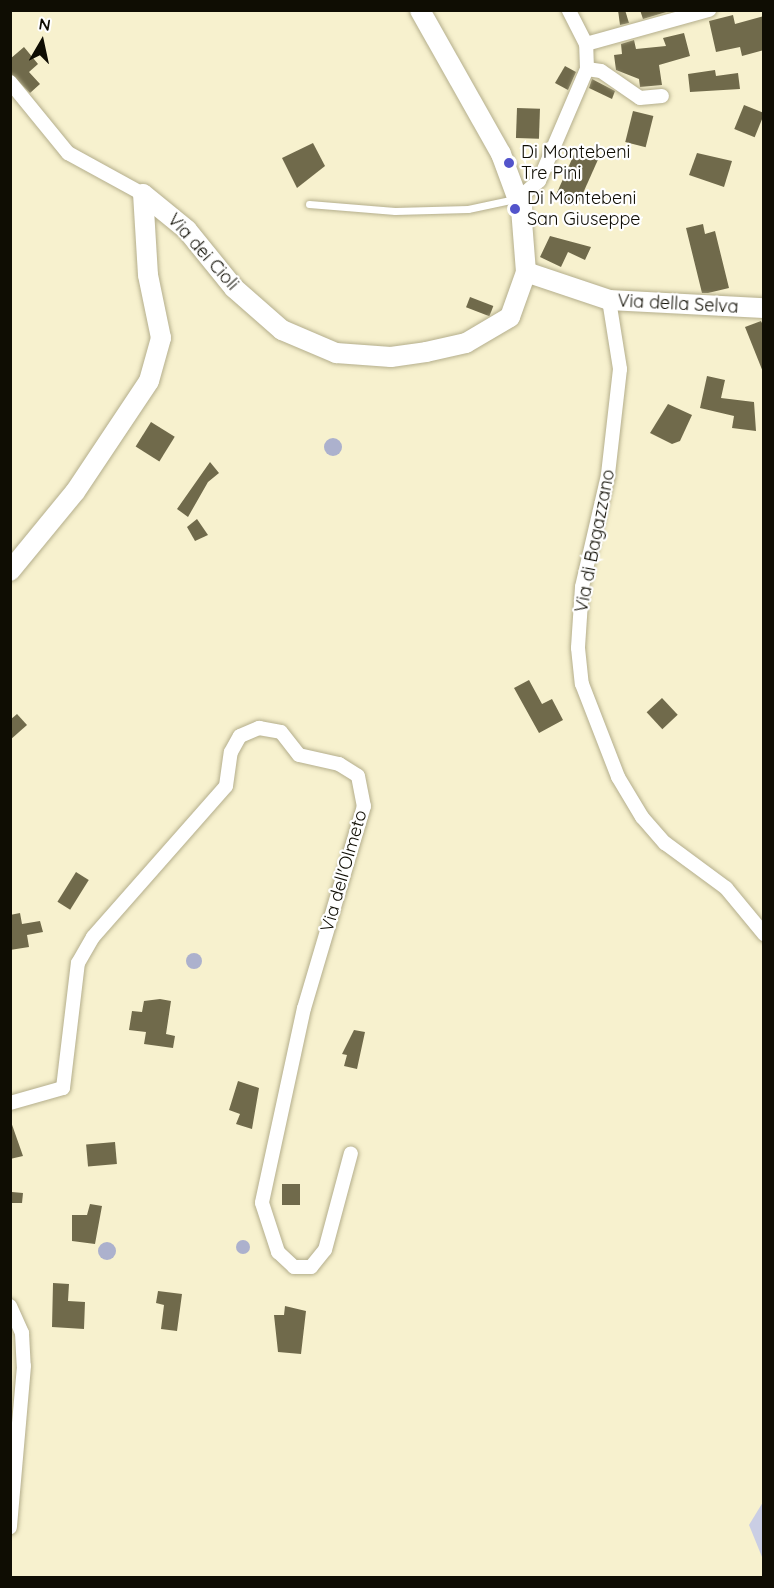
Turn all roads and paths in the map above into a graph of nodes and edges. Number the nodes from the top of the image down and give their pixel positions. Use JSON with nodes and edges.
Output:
{"nodes":[{"id":1,"x":420,"y":10,"type":"edge"},
{"id":2,"x":569,"y":10,"type":"edge"},
{"id":3,"x":709,"y":10,"type":"edge"},
{"id":4,"x":586,"y":44,"type":"junction"},
{"id":5,"x":587,"y":69,"type":"junction"},
{"id":6,"x":10,"y":82,"type":"edge"},
{"id":7,"x":662,"y":96,"type":"dead end"},
{"id":8,"x":143,"y":194,"type":"junction"},
{"id":9,"x":518,"y":199,"type":"junction"},
{"id":10,"x":309,"y":204,"type":"dead end"},
{"id":11,"x":526,"y":272,"type":"junction"},
{"id":12,"x":609,"y":300,"type":"junction"},
{"id":13,"x":764,"y":308,"type":"edge"},
{"id":14,"x":10,"y":571,"type":"edge"},
{"id":15,"x":764,"y":934,"type":"edge"},
{"id":16,"x":10,"y":1103,"type":"edge"},
{"id":17,"x":351,"y":1153,"type":"dead end"},
{"id":18,"x":10,"y":1306,"type":"edge"},
{"id":19,"x":10,"y":1527,"type":"edge"}],
"edges":[{"from":1,"to":9,"type":"street"},
{"from":2,"to":4,"type":"street"},
{"from":3,"to":4,"type":"street"},
{"from":4,"to":5,"type":"street"},
{"from":5,"to":7,"type":"street"},
{"from":5,"to":9,"type":"street"},
{"from":6,"to":8,"type":"street"},
{"from":8,"to":11,"type":"street","name":"Via dei Cioli"},
{"from":8,"to":14,"type":"street","name":"Via dei Cioli"},
{"from":9,"to":10,"type":"lane"},
{"from":9,"to":11,"type":"street"},
{"from":11,"to":12,"type":"street","name":"Via della Selva"},
{"from":12,"to":13,"type":"street","name":"Via della Selva"},
{"from":12,"to":15,"type":"street","name":"Via di Bagazzano"},
{"from":16,"to":17,"type":"street","name":"Via dell'Olmeto"},
{"from":18,"to":19,"type":"street"}]}
